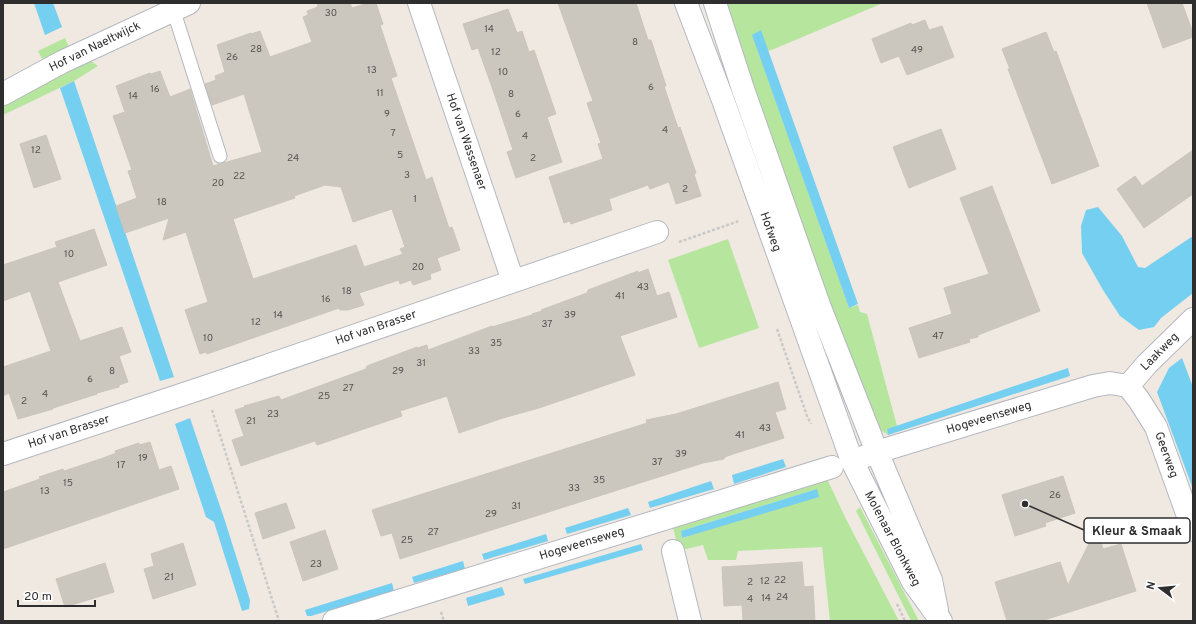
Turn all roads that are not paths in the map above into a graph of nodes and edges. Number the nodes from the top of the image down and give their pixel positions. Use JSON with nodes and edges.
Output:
{"nodes":[{"id":1,"x":419,"y":3,"type":"edge"},
{"id":2,"x":686,"y":3,"type":"edge"},
{"id":3,"x":715,"y":3,"type":"edge"},
{"id":4,"x":181,"y":6,"type":"edge"},
{"id":5,"x":3,"y":94,"type":"edge"},
{"id":6,"x":220,"y":156,"type":"dead end"},
{"id":7,"x":657,"y":232,"type":"road end"},
{"id":8,"x":513,"y":281,"type":"junction"},
{"id":9,"x":1193,"y":319,"type":"edge"},
{"id":10,"x":1128,"y":386,"type":"junction"},
{"id":11,"x":876,"y":452,"type":"junction"},
{"id":12,"x":3,"y":454,"type":"edge"},
{"id":13,"x":852,"y":461,"type":"junction"},
{"id":14,"x":832,"y":467,"type":"dead end"},
{"id":15,"x":1193,"y":530,"type":"edge"},
{"id":16,"x":673,"y":551,"type":"dead end"},
{"id":17,"x":939,"y":618,"type":"edge"},
{"id":18,"x":334,"y":621,"type":"edge"},
{"id":19,"x":690,"y":621,"type":"edge"}],
"edges":[{"from":1,"to":8,"type":"street","name":"Hof van Wassenaer"},
{"from":2,"to":13,"type":"street","name":"Hofweg"},
{"from":3,"to":11,"type":"street","name":"Hofweg"},
{"from":4,"to":5,"type":"street","name":"Hof van Naeltwijck"},
{"from":4,"to":6,"type":"lane"},
{"from":7,"to":8,"type":"street","name":"Hof van Brasser"},
{"from":8,"to":12,"type":"street","name":"Hof van Brasser"},
{"from":9,"to":10,"type":"street","name":"Laakweg"},
{"from":10,"to":11,"type":"street","name":"Hogeveenseweg"},
{"from":10,"to":15,"type":"street","name":"Geerweg"},
{"from":11,"to":13,"type":"street","name":"Hogeveenseweg"},
{"from":11,"to":17,"type":"street","name":"Molenaar Blonkweg"},
{"from":13,"to":17,"type":"street","name":"Molenaar Blonkweg"},
{"from":14,"to":18,"type":"street","name":"Hogeveenseweg"},
{"from":16,"to":19,"type":"street"}]}
